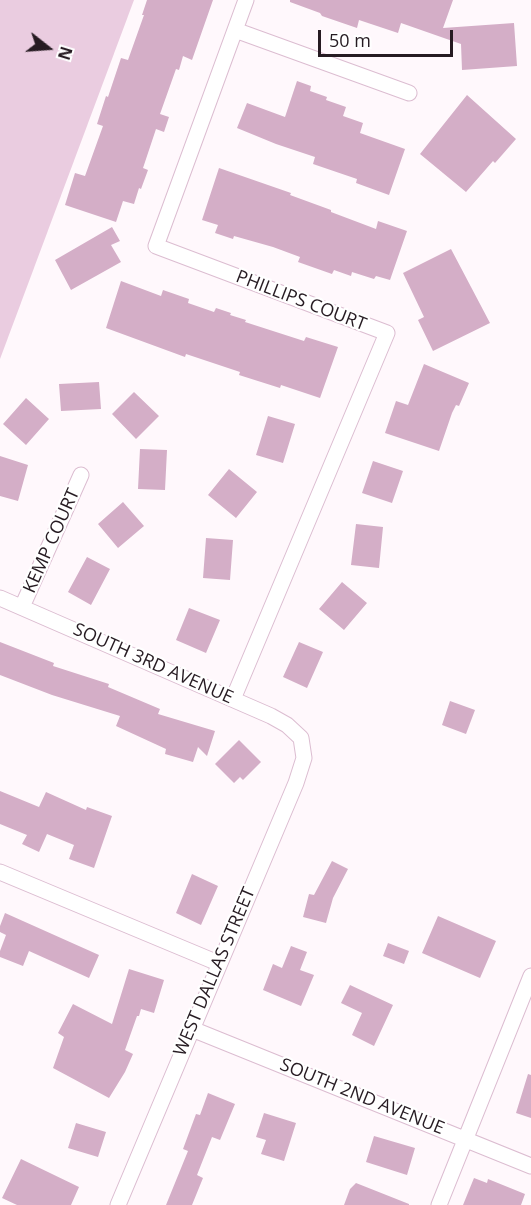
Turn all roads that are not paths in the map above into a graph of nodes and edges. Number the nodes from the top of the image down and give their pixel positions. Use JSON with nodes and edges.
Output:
{"nodes":[{"id":1,"x":246,"y":0,"type":"edge"},
{"id":2,"x":235,"y":30,"type":"junction"},
{"id":3,"x":409,"y":93,"type":"dead end"},
{"id":4,"x":81,"y":475,"type":"dead end"},
{"id":5,"x":0,"y":598,"type":"edge"},
{"id":6,"x":22,"y":607,"type":"junction"},
{"id":7,"x":233,"y":699,"type":"junction"},
{"id":8,"x":302,"y":738,"type":"joint"},
{"id":9,"x":0,"y":872,"type":"edge"},
{"id":10,"x":218,"y":963,"type":"junction"},
{"id":11,"x":531,"y":976,"type":"edge"},
{"id":12,"x":192,"y":1029,"type":"junction"},
{"id":13,"x":466,"y":1139,"type":"junction"},
{"id":14,"x":531,"y":1166,"type":"edge"},
{"id":15,"x":118,"y":1205,"type":"edge"},
{"id":16,"x":439,"y":1205,"type":"edge"}],
"edges":[{"from":1,"to":2,"type":"street","name":"PHILLIPS COURT"},
{"from":2,"to":3,"type":"street"},
{"from":2,"to":7,"type":"street","name":"PHILLIPS COURT"},
{"from":4,"to":6,"type":"street","name":"KEMP COURT"},
{"from":5,"to":6,"type":"street","name":"SOUTH 3RD AVENUE"},
{"from":6,"to":7,"type":"street","name":"SOUTH 3RD AVENUE"},
{"from":7,"to":8,"type":"street","name":"SOUTH 3RD AVENUE"},
{"from":8,"to":10,"type":"street","name":"WEST DALLAS STREET"},
{"from":9,"to":10,"type":"street"},
{"from":10,"to":12,"type":"street","name":"WEST DALLAS STREET"},
{"from":11,"to":13,"type":"street"},
{"from":12,"to":13,"type":"street","name":"SOUTH 2ND AVENUE"},
{"from":12,"to":15,"type":"street","name":"WEST DALLAS STREET"},
{"from":13,"to":14,"type":"street","name":"SOUTH 2ND AVENUE"},
{"from":13,"to":16,"type":"street"}]}
